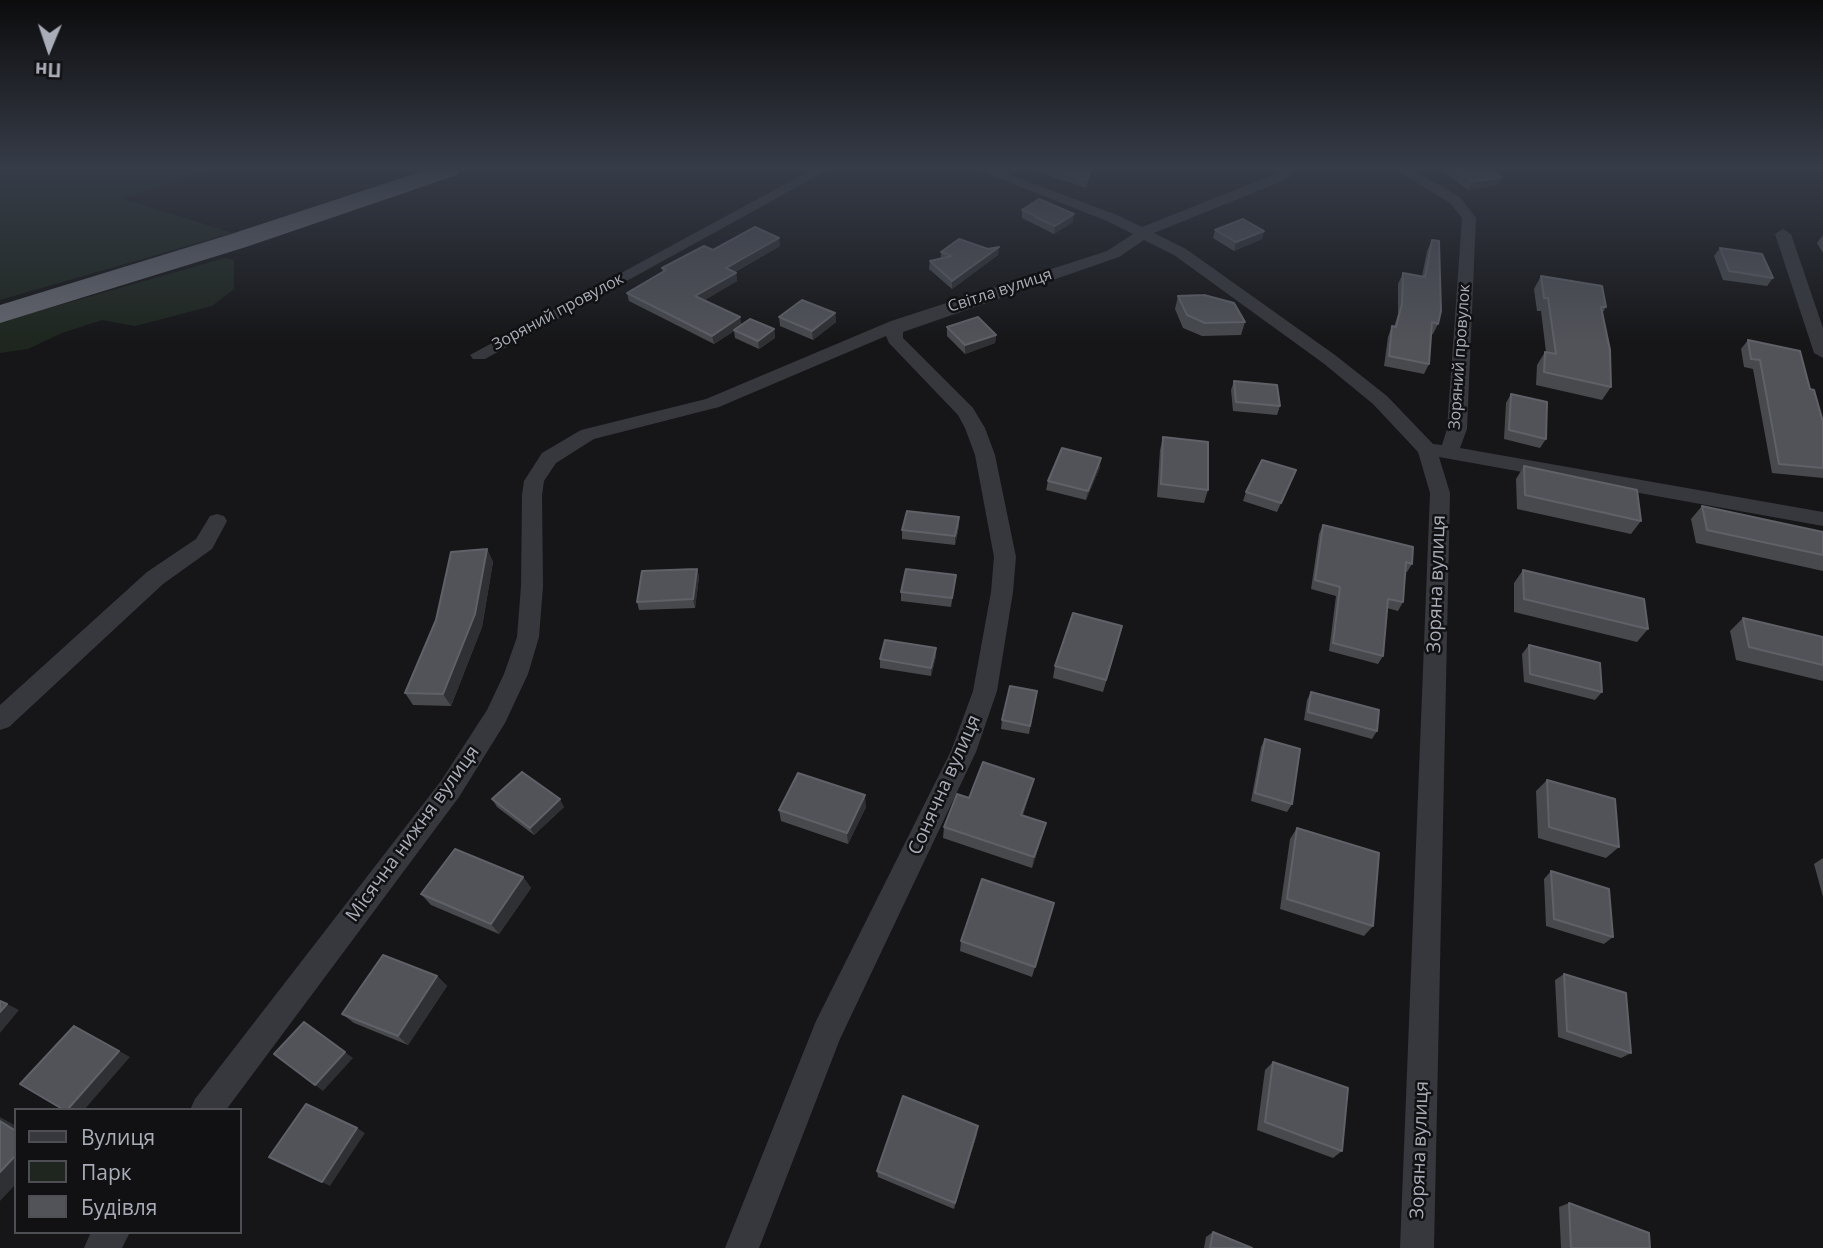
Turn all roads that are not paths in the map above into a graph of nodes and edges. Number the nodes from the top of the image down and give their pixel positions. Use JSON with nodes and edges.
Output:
{"nodes":[{"id":1,"x":275,"y":228,"type":"edge"},
{"id":2,"x":713,"y":228,"type":"edge"},
{"id":3,"x":1134,"y":228,"type":"edge"},
{"id":4,"x":1153,"y":228,"type":"edge"},
{"id":5,"x":1468,"y":228,"type":"edge"},
{"id":6,"x":1144,"y":232,"type":"junction"},
{"id":7,"x":1783,"y":234,"type":"dead end"},
{"id":8,"x":0,"y":314,"type":"edge"},
{"id":9,"x":897,"y":325,"type":"junction"},
{"id":10,"x":1823,"y":353,"type":"edge"},
{"id":11,"x":479,"y":355,"type":"dead end"},
{"id":12,"x":1438,"y":451,"type":"junction"},
{"id":13,"x":534,"y":481,"type":"joint"},
{"id":14,"x":1823,"y":519,"type":"edge"},
{"id":15,"x":216,"y":521,"type":"dead end"},
{"id":16,"x":0,"y":720,"type":"edge"},
{"id":17,"x":208,"y":1108,"type":"edge"},
{"id":18,"x":742,"y":1248,"type":"edge"},
{"id":19,"x":1417,"y":1248,"type":"edge"}],
"edges":[{"from":1,"to":8,"type":"highway"},
{"from":2,"to":11,"type":"street","name":"Зоряний провулок"},
{"from":3,"to":6,"type":"street","name":"Зоряна вулиця"},
{"from":4,"to":6,"type":"street","name":"Світла вулиця"},
{"from":5,"to":12,"type":"street","name":"Зоряний провулок"},
{"from":6,"to":9,"type":"street","name":"Світла вулиця"},
{"from":6,"to":12,"type":"street","name":"Зоряна вулиця"},
{"from":7,"to":10,"type":"street"},
{"from":9,"to":13,"type":"street","name":"Світла вулиця"},
{"from":9,"to":18,"type":"street","name":"Сонячна вулиця"},
{"from":12,"to":14,"type":"street"},
{"from":12,"to":19,"type":"street","name":"Зоряна вулиця"},
{"from":13,"to":17,"type":"street","name":"Місячна нижня вулиця"},
{"from":15,"to":16,"type":"street"}]}
